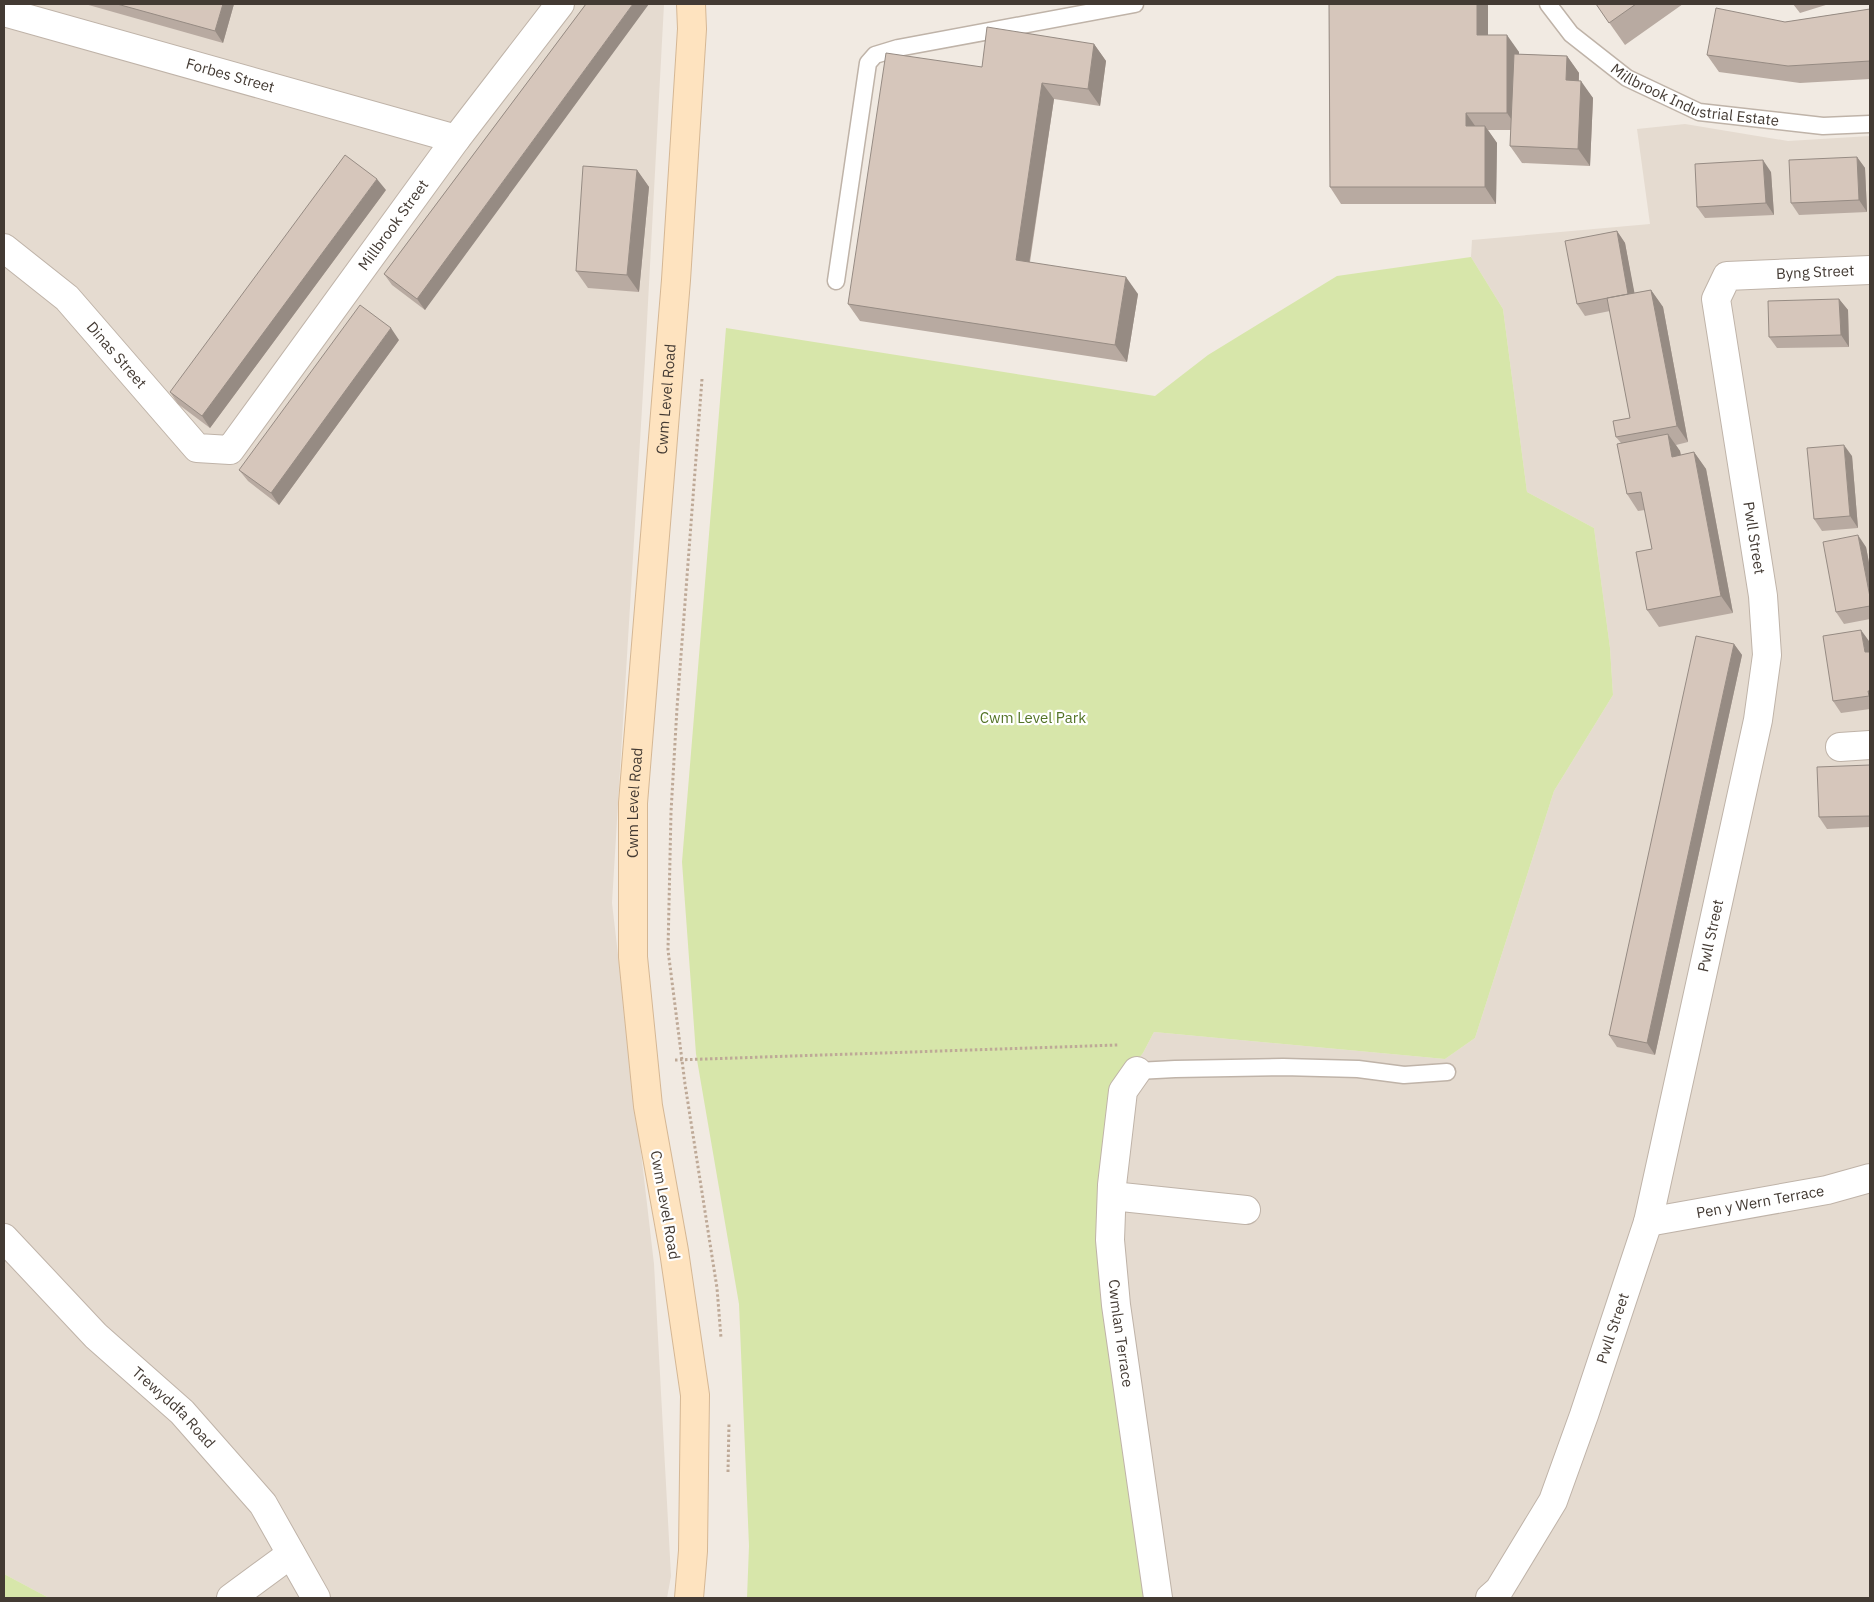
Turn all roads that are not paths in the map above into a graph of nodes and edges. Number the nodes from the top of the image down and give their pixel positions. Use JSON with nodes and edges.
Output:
{"nodes":[{"id":1,"x":560,"y":4,"type":"edge"},
{"id":2,"x":691,"y":4,"type":"edge"},
{"id":3,"x":1136,"y":4,"type":"edge"},
{"id":4,"x":1548,"y":4,"type":"edge"},
{"id":5,"x":4,"y":12,"type":"edge"},
{"id":6,"x":1870,"y":124,"type":"edge"},
{"id":7,"x":456,"y":139,"type":"junction"},
{"id":8,"x":4,"y":248,"type":"edge"},
{"id":9,"x":1870,"y":270,"type":"edge"},
{"id":10,"x":1759,"y":274,"type":"joint"},
{"id":11,"x":836,"y":281,"type":"dead end"},
{"id":12,"x":230,"y":450,"type":"joint"},
{"id":13,"x":1870,"y":745,"type":"edge"},
{"id":14,"x":1840,"y":748,"type":"dead end"},
{"id":15,"x":1137,"y":1071,"type":"joint"},
{"id":16,"x":1447,"y":1072,"type":"dead end"},
{"id":17,"x":1870,"y":1178,"type":"edge"},
{"id":18,"x":1112,"y":1196,"type":"junction"},
{"id":19,"x":1246,"y":1210,"type":"dead end"},
{"id":20,"x":1648,"y":1222,"type":"junction"},
{"id":21,"x":4,"y":1238,"type":"edge"},
{"id":22,"x":291,"y":1554,"type":"junction"},
{"id":23,"x":231,"y":1598,"type":"edge"},
{"id":24,"x":316,"y":1598,"type":"edge"},
{"id":25,"x":688,"y":1598,"type":"edge"},
{"id":26,"x":1158,"y":1598,"type":"edge"},
{"id":27,"x":1490,"y":1598,"type":"edge"}],
"edges":[{"from":1,"to":7,"type":"street","name":"Millbrook Street"},
{"from":2,"to":25,"type":"street","name":"Cwm Level Road"},
{"from":3,"to":11,"type":"lane"},
{"from":4,"to":6,"type":"lane","name":"Millbrook Industrial Estate"},
{"from":5,"to":7,"type":"street","name":"Forbes Street"},
{"from":7,"to":12,"type":"street","name":"Millbrook Street"},
{"from":8,"to":12,"type":"street","name":"Dinas Street"},
{"from":9,"to":10,"type":"street","name":"Byng Street"},
{"from":10,"to":20,"type":"street","name":"Pwll Street"},
{"from":13,"to":14,"type":"street"},
{"from":15,"to":16,"type":"lane"},
{"from":15,"to":18,"type":"street","name":"Cwmlan Terrace"},
{"from":17,"to":20,"type":"street","name":"Pen y Wern Terrace"},
{"from":18,"to":19,"type":"street"},
{"from":18,"to":26,"type":"street","name":"Cwmlan Terrace"},
{"from":20,"to":27,"type":"street","name":"Pwll Street"},
{"from":21,"to":22,"type":"street","name":"Trewyddfa Road"},
{"from":22,"to":23,"type":"street"},
{"from":22,"to":24,"type":"street","name":"Trewyddfa Road"}]}
